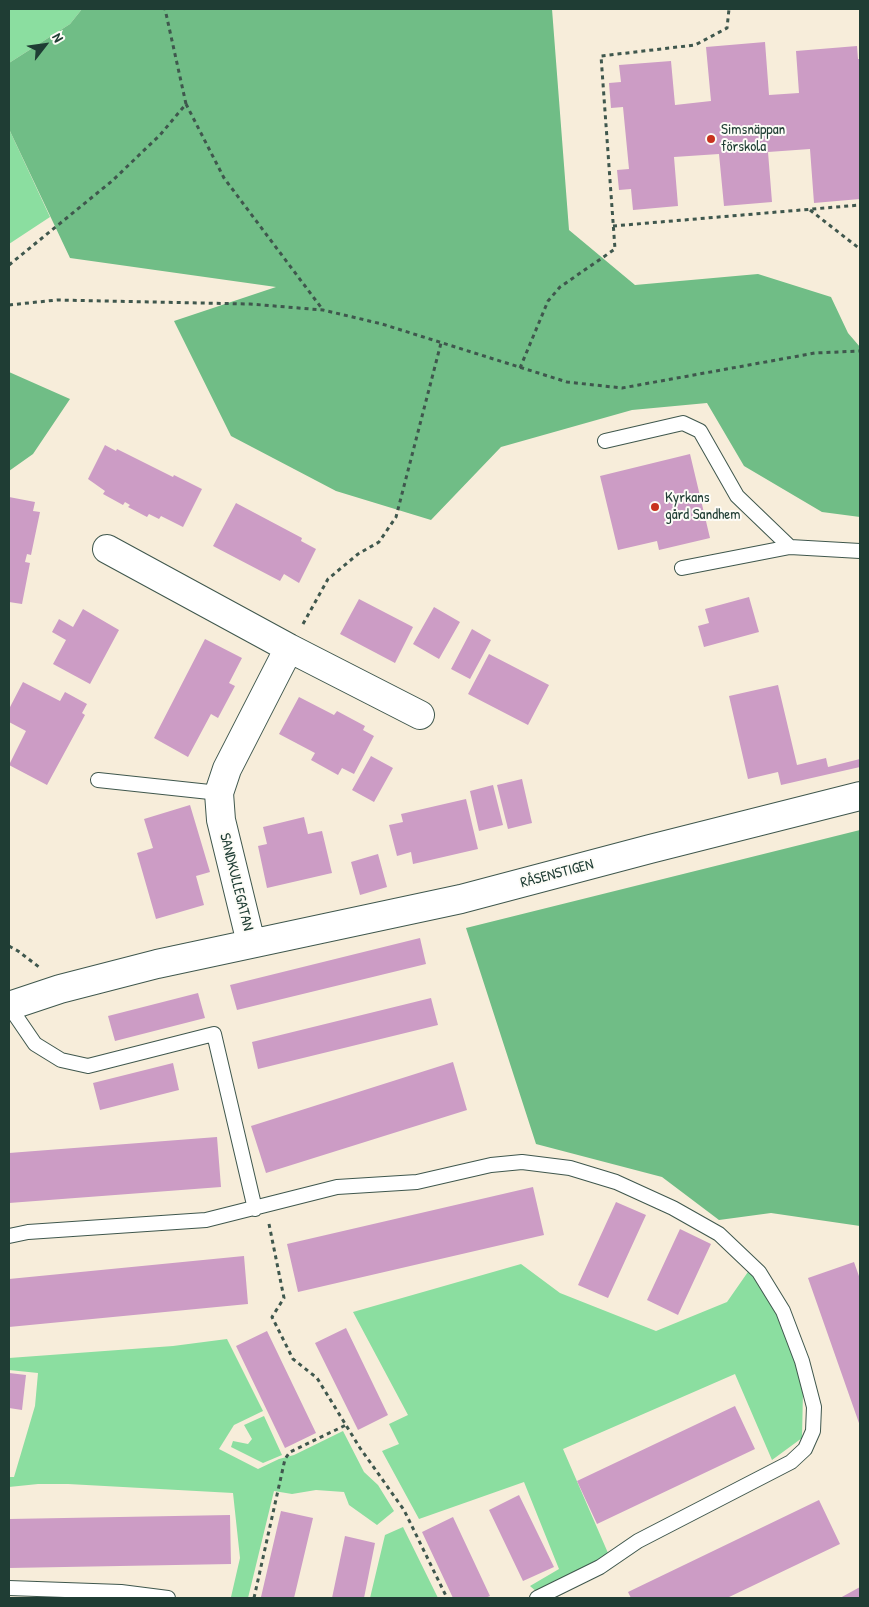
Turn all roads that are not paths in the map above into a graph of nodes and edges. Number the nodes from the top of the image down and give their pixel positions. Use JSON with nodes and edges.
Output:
{"nodes":[{"id":1,"x":605,"y":441,"type":"dead end"},
{"id":2,"x":790,"y":547,"type":"junction"},
{"id":3,"x":107,"y":549,"type":"dead end"},
{"id":4,"x":860,"y":551,"type":"edge"},
{"id":5,"x":682,"y":568,"type":"dead end"},
{"id":6,"x":289,"y":648,"type":"junction"},
{"id":7,"x":420,"y":715,"type":"dead end"},
{"id":8,"x":98,"y":780,"type":"dead end"},
{"id":9,"x":219,"y":793,"type":"junction"},
{"id":10,"x":860,"y":796,"type":"edge"},
{"id":11,"x":251,"y":943,"type":"junction"},
{"id":12,"x":9,"y":1006,"type":"edge"},
{"id":13,"x":260,"y":1207,"type":"junction"},
{"id":14,"x":9,"y":1236,"type":"edge"},
{"id":15,"x":9,"y":1588,"type":"edge"},
{"id":16,"x":168,"y":1598,"type":"edge"},
{"id":17,"x":537,"y":1598,"type":"edge"}],
"edges":[{"from":1,"to":2,"type":"lane"},
{"from":2,"to":4,"type":"lane"},
{"from":2,"to":5,"type":"lane"},
{"from":3,"to":6,"type":"street"},
{"from":6,"to":7,"type":"street"},
{"from":6,"to":9,"type":"street","name":"SANDKULLEGATAN"},
{"from":8,"to":9,"type":"lane"},
{"from":9,"to":11,"type":"street","name":"SANDKULLEGATAN"},
{"from":10,"to":11,"type":"street","name":"RÅSENSTIGEN"},
{"from":11,"to":12,"type":"street","name":"SANDKULLEGATAN"},
{"from":12,"to":13,"type":"lane"},
{"from":13,"to":14,"type":"lane"},
{"from":13,"to":17,"type":"lane"},
{"from":15,"to":16,"type":"lane"}]}
